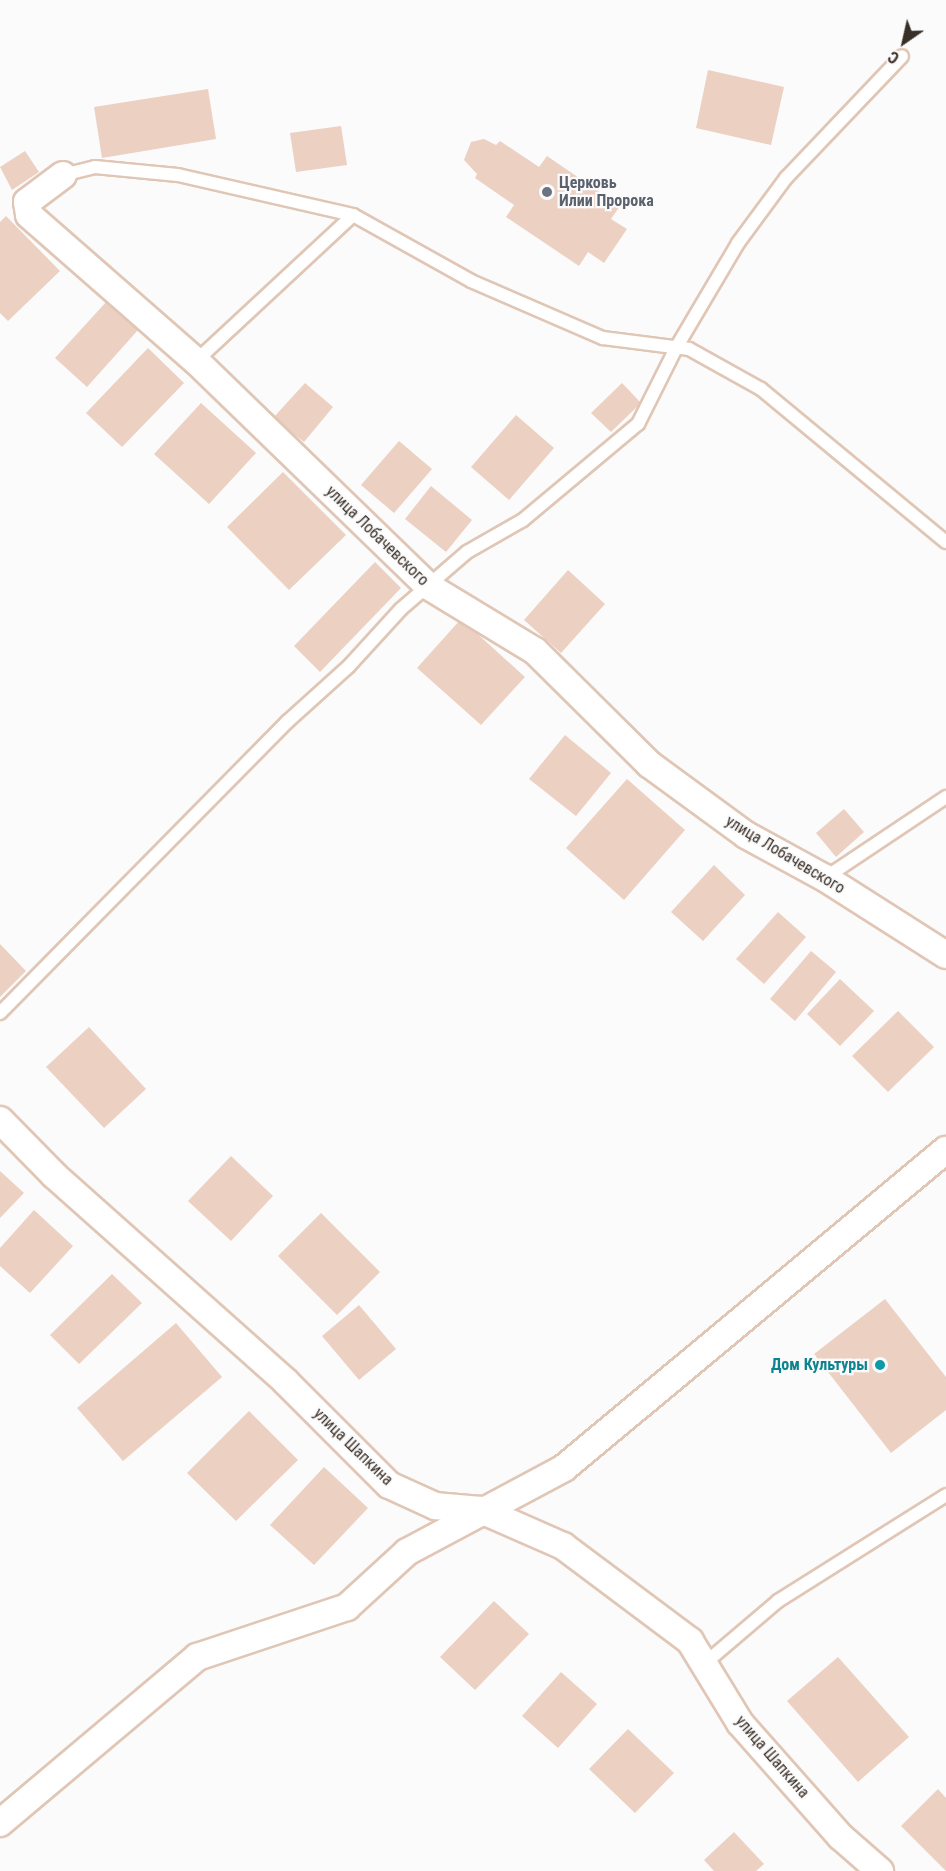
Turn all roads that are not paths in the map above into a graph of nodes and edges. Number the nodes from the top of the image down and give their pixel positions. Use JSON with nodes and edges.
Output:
{"nodes":[{"id":1,"x":902,"y":56,"type":"dead end"},
{"id":2,"x":63,"y":175,"type":"joint"},
{"id":3,"x":353,"y":215,"type":"junction"},
{"id":4,"x":676,"y":348,"type":"junction"},
{"id":5,"x":196,"y":362,"type":"junction"},
{"id":6,"x":946,"y":542,"type":"edge"},
{"id":7,"x":429,"y":586,"type":"junction"},
{"id":8,"x":946,"y":797,"type":"edge"},
{"id":9,"x":825,"y":878,"type":"junction"},
{"id":10,"x":946,"y":955,"type":"edge"},
{"id":11,"x":0,"y":1013,"type":"edge"},
{"id":12,"x":0,"y":1120,"type":"edge"},
{"id":13,"x":946,"y":1150,"type":"edge"},
{"id":14,"x":946,"y":1495,"type":"edge"},
{"id":15,"x":481,"y":1510,"type":"junction"},
{"id":16,"x":704,"y":1664,"type":"junction"},
{"id":17,"x":0,"y":1823,"type":"edge"},
{"id":18,"x":880,"y":1871,"type":"edge"}],
"edges":[{"from":1,"to":4,"type":"lane"},
{"from":2,"to":3,"type":"lane"},
{"from":2,"to":5,"type":"street","name":"улица Лобачевского"},
{"from":3,"to":4,"type":"lane"},
{"from":3,"to":5,"type":"lane"},
{"from":4,"to":6,"type":"lane"},
{"from":4,"to":7,"type":"lane"},
{"from":5,"to":7,"type":"street","name":"улица Лобачевского"},
{"from":7,"to":9,"type":"street","name":"улица Лобачевского"},
{"from":7,"to":11,"type":"lane"},
{"from":8,"to":9,"type":"lane"},
{"from":9,"to":10,"type":"street","name":"улица Лобачевского"},
{"from":12,"to":15,"type":"street","name":"улица Шапкина"},
{"from":13,"to":15,"type":"street"},
{"from":14,"to":16,"type":"lane"},
{"from":15,"to":16,"type":"street","name":"улица Шапкина"},
{"from":15,"to":17,"type":"street"},
{"from":16,"to":18,"type":"street","name":"улица Шапкина"}]}
